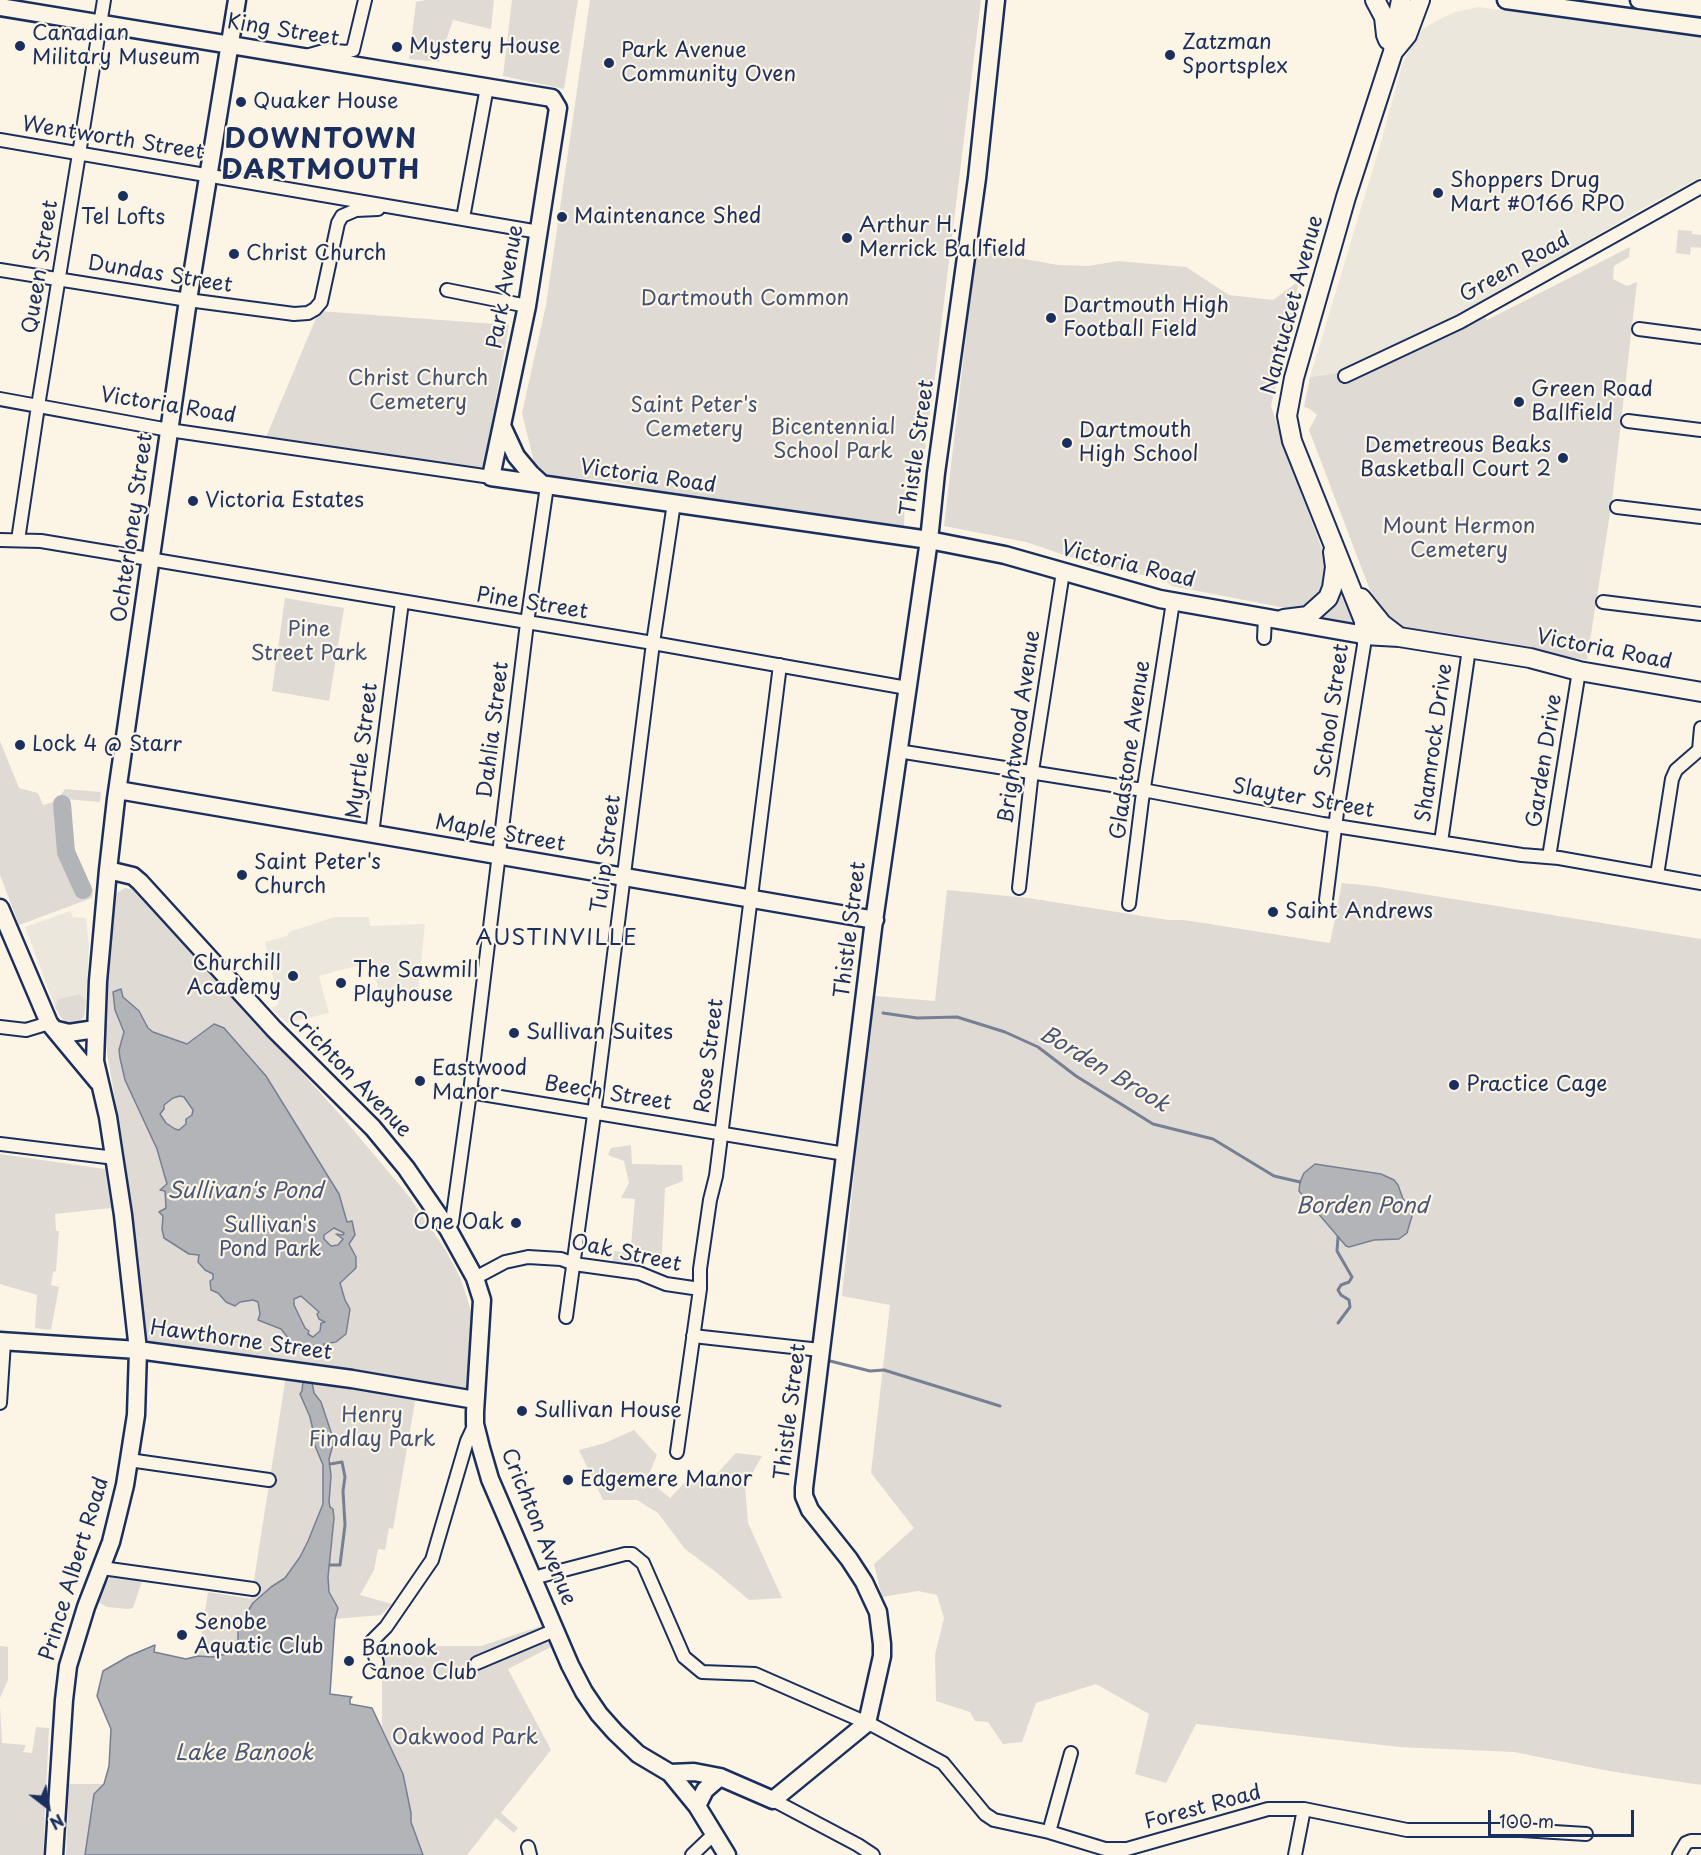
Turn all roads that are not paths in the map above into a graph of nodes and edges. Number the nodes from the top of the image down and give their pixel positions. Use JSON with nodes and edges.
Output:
{"nodes":[{"id":1,"x":104,"y":0,"type":"edge"},
{"id":2,"x":237,"y":0,"type":"edge"},
{"id":3,"x":365,"y":0,"type":"edge"},
{"id":4,"x":996,"y":0,"type":"edge"},
{"id":5,"x":1375,"y":0,"type":"edge"},
{"id":6,"x":1401,"y":0,"type":"edge"},
{"id":7,"x":1420,"y":0,"type":"edge"},
{"id":8,"x":1506,"y":0,"type":"edge"},
{"id":9,"x":1639,"y":0,"type":"edge"},
{"id":10,"x":1583,"y":5,"type":"edge"},
{"id":11,"x":1700,"y":5,"type":"edge"},
{"id":12,"x":0,"y":7,"type":"edge"},
{"id":13,"x":100,"y":24,"type":"junction"},
{"id":14,"x":1698,"y":26,"type":"edge"},
{"id":15,"x":229,"y":45,"type":"junction"},
{"id":16,"x":1393,"y":52,"type":"junction"},
{"id":17,"x":305,"y":56,"type":"junction"},
{"id":18,"x":487,"y":87,"type":"junction"},
{"id":19,"x":556,"y":102,"type":"joint"},
{"id":20,"x":0,"y":140,"type":"edge"},
{"id":21,"x":79,"y":153,"type":"junction"},
{"id":22,"x":208,"y":175,"type":"junction"},
{"id":23,"x":1701,"y":187,"type":"edge"},
{"id":24,"x":394,"y":207,"type":"junction"},
{"id":25,"x":462,"y":218,"type":"junction"},
{"id":26,"x":539,"y":232,"type":"junction"},
{"id":27,"x":0,"y":270,"type":"edge"},
{"id":28,"x":58,"y":279,"type":"junction"},
{"id":29,"x":447,"y":290,"type":"dead end"},
{"id":30,"x":188,"y":300,"type":"junction"},
{"id":31,"x":527,"y":306,"type":"junction"},
{"id":32,"x":1639,"y":329,"type":"dead end"},
{"id":33,"x":1701,"y":337,"type":"edge"},
{"id":34,"x":1345,"y":376,"type":"dead end"},
{"id":35,"x":0,"y":399,"type":"edge"},
{"id":36,"x":38,"y":406,"type":"junction"},
{"id":37,"x":1628,"y":422,"type":"dead end"},
{"id":38,"x":503,"y":428,"type":"junction"},
{"id":39,"x":169,"y":430,"type":"junction"},
{"id":40,"x":1701,"y":430,"type":"edge"},
{"id":41,"x":491,"y":477,"type":"junction"},
{"id":42,"x":545,"y":485,"type":"junction"},
{"id":43,"x":674,"y":503,"type":"junction"},
{"id":44,"x":1617,"y":507,"type":"dead end"},
{"id":45,"x":1701,"y":517,"type":"edge"},
{"id":46,"x":1331,"y":538,"type":"junction"},
{"id":47,"x":0,"y":540,"type":"edge"},
{"id":48,"x":18,"y":540,"type":"junction"},
{"id":49,"x":929,"y":540,"type":"junction"},
{"id":50,"x":151,"y":560,"type":"junction"},
{"id":51,"x":1063,"y":572,"type":"junction"},
{"id":52,"x":1350,"y":583,"type":"junction"},
{"id":53,"x":402,"y":602,"type":"junction"},
{"id":54,"x":1173,"y":602,"type":"junction"},
{"id":55,"x":1603,"y":602,"type":"dead end"},
{"id":56,"x":1701,"y":614,"type":"edge"},
{"id":57,"x":1265,"y":617,"type":"junction"},
{"id":58,"x":1284,"y":620,"type":"junction"},
{"id":59,"x":527,"y":623,"type":"junction"},
{"id":60,"x":1364,"y":634,"type":"junction"},
{"id":61,"x":1399,"y":637,"type":"junction"},
{"id":62,"x":1264,"y":638,"type":"dead end"},
{"id":63,"x":653,"y":643,"type":"junction"},
{"id":64,"x":1469,"y":649,"type":"junction"},
{"id":65,"x":780,"y":665,"type":"junction"},
{"id":66,"x":1580,"y":671,"type":"junction"},
{"id":67,"x":907,"y":688,"type":"junction"},
{"id":68,"x":1701,"y":692,"type":"edge"},
{"id":69,"x":1701,"y":728,"type":"edge"},
{"id":70,"x":898,"y":751,"type":"junction"},
{"id":71,"x":1032,"y":771,"type":"junction"},
{"id":72,"x":118,"y":790,"type":"junction"},
{"id":73,"x":1143,"y":790,"type":"junction"},
{"id":74,"x":1336,"y":826,"type":"junction"},
{"id":75,"x":372,"y":834,"type":"junction"},
{"id":76,"x":1441,"y":842,"type":"junction"},
{"id":77,"x":499,"y":857,"type":"junction"},
{"id":78,"x":1549,"y":857,"type":"junction"},
{"id":79,"x":108,"y":870,"type":"junction"},
{"id":80,"x":1657,"y":875,"type":"junction"},
{"id":81,"x":624,"y":878,"type":"junction"},
{"id":82,"x":1701,"y":883,"type":"edge"},
{"id":83,"x":1019,"y":888,"type":"dead end"},
{"id":84,"x":749,"y":899,"type":"junction"},
{"id":85,"x":1326,"y":900,"type":"dead end"},
{"id":86,"x":1129,"y":904,"type":"dead end"},
{"id":87,"x":0,"y":908,"type":"edge"},
{"id":88,"x":874,"y":920,"type":"junction"},
{"id":89,"x":53,"y":1026,"type":"junction"},
{"id":90,"x":0,"y":1027,"type":"edge"},
{"id":91,"x":95,"y":1029,"type":"junction"},
{"id":92,"x":99,"y":1082,"type":"junction"},
{"id":93,"x":470,"y":1092,"type":"junction"},
{"id":94,"x":594,"y":1111,"type":"junction"},
{"id":95,"x":720,"y":1133,"type":"junction"},
{"id":96,"x":0,"y":1144,"type":"edge"},
{"id":97,"x":845,"y":1154,"type":"junction"},
{"id":98,"x":115,"y":1158,"type":"junction"},
{"id":99,"x":448,"y":1229,"type":"junction"},
{"id":100,"x":574,"y":1264,"type":"junction"},
{"id":101,"x":475,"y":1278,"type":"junction"},
{"id":102,"x":700,"y":1289,"type":"junction"},
{"id":103,"x":566,"y":1317,"type":"dead end"},
{"id":104,"x":693,"y":1335,"type":"junction"},
{"id":105,"x":2,"y":1341,"type":"edge"},
{"id":106,"x":138,"y":1350,"type":"junction"},
{"id":107,"x":820,"y":1350,"type":"junction"},
{"id":108,"x":475,"y":1400,"type":"junction"},
{"id":109,"x":0,"y":1403,"type":"edge"},
{"id":110,"x":475,"y":1424,"type":"junction"},
{"id":111,"x":677,"y":1452,"type":"dead end"},
{"id":112,"x":129,"y":1460,"type":"junction"},
{"id":113,"x":269,"y":1480,"type":"dead end"},
{"id":114,"x":102,"y":1568,"type":"junction"},
{"id":115,"x":534,"y":1578,"type":"junction"},
{"id":116,"x":253,"y":1589,"type":"dead end"},
{"id":117,"x":555,"y":1630,"type":"junction"},
{"id":118,"x":377,"y":1663,"type":"dead end"},
{"id":119,"x":477,"y":1663,"type":"dead end"},
{"id":120,"x":867,"y":1723,"type":"junction"},
{"id":121,"x":1071,"y":1753,"type":"dead end"},
{"id":122,"x":670,"y":1773,"type":"junction"},
{"id":123,"x":720,"y":1777,"type":"junction"},
{"id":124,"x":773,"y":1800,"type":"junction"},
{"id":125,"x":697,"y":1806,"type":"junction"},
{"id":126,"x":1304,"y":1809,"type":"junction"},
{"id":127,"x":1049,"y":1832,"type":"junction"},
{"id":128,"x":714,"y":1834,"type":"junction"},
{"id":129,"x":1586,"y":1834,"type":"dead end"},
{"id":130,"x":1701,"y":1841,"type":"edge"},
{"id":131,"x":54,"y":1855,"type":"edge"},
{"id":132,"x":692,"y":1855,"type":"edge"},
{"id":133,"x":727,"y":1855,"type":"edge"},
{"id":134,"x":873,"y":1855,"type":"edge"},
{"id":135,"x":1295,"y":1855,"type":"edge"},
{"id":136,"x":1678,"y":1855,"type":"edge"}],
"edges":[{"from":1,"to":13,"type":"street","name":"Queen Street"},
{"from":2,"to":15,"type":"main road","name":"Ochterloney Street"},
{"from":3,"to":17,"type":"street"},
{"from":4,"to":49,"type":"main road","name":"Thistle Street"},
{"from":5,"to":16,"type":"main road"},
{"from":6,"to":16,"type":"main road","name":"Nantucket Avenue"},
{"from":7,"to":16,"type":"main road","name":"Nantucket Avenue"},
{"from":8,"to":10,"type":"main road"},
{"from":9,"to":11,"type":"main road"},
{"from":10,"to":14,"type":"main road"},
{"from":11,"to":14,"type":"street"},
{"from":12,"to":13,"type":"main road","name":"King Street"},
{"from":13,"to":15,"type":"main road","name":"King Street"},
{"from":13,"to":21,"type":"street","name":"Queen Street"},
{"from":15,"to":17,"type":"main road","name":"King Street"},
{"from":15,"to":22,"type":"main road","name":"Ochterloney Street"},
{"from":16,"to":46,"type":"main road","name":"Nantucket Avenue"},
{"from":17,"to":18,"type":"main road","name":"King Street"},
{"from":18,"to":19,"type":"main road","name":"King Street"},
{"from":18,"to":25,"type":"street"},
{"from":19,"to":26,"type":"main road","name":"Park Avenue"},
{"from":20,"to":21,"type":"street","name":"Wentworth Street"},
{"from":21,"to":22,"type":"street","name":"Wentworth Street"},
{"from":21,"to":28,"type":"street","name":"Queen Street"},
{"from":22,"to":24,"type":"street","name":"Wentworth Street"},
{"from":22,"to":30,"type":"main road","name":"Ochterloney Street"},
{"from":23,"to":34,"type":"street","name":"Green Road"},
{"from":24,"to":25,"type":"street","name":"Wentworth Street"},
{"from":24,"to":30,"type":"street","name":"Dundas Street"},
{"from":25,"to":26,"type":"street","name":"Wentworth Street"},
{"from":26,"to":31,"type":"main road","name":"Park Avenue"},
{"from":27,"to":28,"type":"street","name":"Dundas Street"},
{"from":28,"to":30,"type":"street","name":"Dundas Street"},
{"from":28,"to":36,"type":"street","name":"Queen Street"},
{"from":29,"to":31,"type":"street"},
{"from":30,"to":39,"type":"main road","name":"Ochterloney Street"},
{"from":31,"to":38,"type":"main road","name":"Park Avenue"},
{"from":32,"to":33,"type":"street"},
{"from":35,"to":36,"type":"street","name":"Victoria Road"},
{"from":36,"to":39,"type":"street","name":"Victoria Road"},
{"from":36,"to":48,"type":"street","name":"Queen Street"},
{"from":37,"to":40,"type":"street"},
{"from":38,"to":41,"type":"main road","name":"Park Avenue"},
{"from":38,"to":42,"type":"main road"},
{"from":39,"to":41,"type":"street","name":"Victoria Road"},
{"from":39,"to":50,"type":"main road","name":"Ochterloney Street"},
{"from":41,"to":42,"type":"main road","name":"Victoria Road"},
{"from":42,"to":43,"type":"main road","name":"Victoria Road"},
{"from":42,"to":59,"type":"street","name":"Dahlia Street"},
{"from":43,"to":49,"type":"main road","name":"Victoria Road"},
{"from":43,"to":63,"type":"street","name":"Tulip Street"},
{"from":44,"to":45,"type":"street"},
{"from":46,"to":52,"type":"main road","name":"Nantucket Avenue"},
{"from":46,"to":58,"type":"main road"},
{"from":47,"to":48,"type":"street","name":"Pine Street"},
{"from":48,"to":50,"type":"street","name":"Pine Street"},
{"from":49,"to":51,"type":"main road","name":"Victoria Road"},
{"from":49,"to":67,"type":"main road","name":"Thistle Street"},
{"from":50,"to":53,"type":"street","name":"Pine Street"},
{"from":50,"to":72,"type":"main road","name":"Ochterloney Street"},
{"from":51,"to":54,"type":"main road","name":"Victoria Road"},
{"from":51,"to":71,"type":"street","name":"Brightwood Avenue"},
{"from":52,"to":60,"type":"main road","name":"Nantucket Avenue"},
{"from":52,"to":61,"type":"main road"},
{"from":53,"to":59,"type":"street","name":"Pine Street"},
{"from":53,"to":75,"type":"street","name":"Myrtle Street"},
{"from":54,"to":57,"type":"main road","name":"Victoria Road"},
{"from":54,"to":73,"type":"street","name":"Gladstone Avenue"},
{"from":55,"to":56,"type":"street"},
{"from":57,"to":58,"type":"main road","name":"Victoria Road"},
{"from":57,"to":62,"type":"street"},
{"from":58,"to":60,"type":"main road","name":"Victoria Road"},
{"from":59,"to":63,"type":"street","name":"Pine Street"},
{"from":59,"to":77,"type":"street","name":"Dahlia Street"},
{"from":60,"to":61,"type":"main road","name":"Victoria Road"},
{"from":60,"to":74,"type":"street","name":"School Street"},
{"from":61,"to":64,"type":"main road","name":"Victoria Road"},
{"from":63,"to":65,"type":"street","name":"Pine Street"},
{"from":63,"to":81,"type":"street","name":"Tulip Street"},
{"from":64,"to":66,"type":"main road","name":"Victoria Road"},
{"from":64,"to":76,"type":"street","name":"Shamrock Drive"},
{"from":65,"to":67,"type":"street","name":"Pine Street"},
{"from":65,"to":84,"type":"street","name":"Rose Street"},
{"from":66,"to":68,"type":"main road","name":"Victoria Road"},
{"from":66,"to":78,"type":"street","name":"Garden Drive"},
{"from":67,"to":70,"type":"main road","name":"Thistle Street"},
{"from":69,"to":80,"type":"street"},
{"from":70,"to":71,"type":"street","name":"Slayter Street"},
{"from":70,"to":88,"type":"main road","name":"Thistle Street"},
{"from":71,"to":73,"type":"street","name":"Slayter Street"},
{"from":71,"to":83,"type":"street","name":"Brightwood Avenue"},
{"from":72,"to":75,"type":"main road","name":"Maple Street"},
{"from":72,"to":79,"type":"main road","name":"Ochterloney Street"},
{"from":73,"to":74,"type":"street","name":"Slayter Street"},
{"from":73,"to":86,"type":"street","name":"Gladstone Avenue"},
{"from":74,"to":76,"type":"street","name":"Slayter Street"},
{"from":74,"to":85,"type":"street","name":"School Street"},
{"from":75,"to":77,"type":"main road","name":"Maple Street"},
{"from":76,"to":78,"type":"street","name":"Slayter Street"},
{"from":77,"to":81,"type":"main road","name":"Maple Street"},
{"from":77,"to":93,"type":"street","name":"Dahlia Street"},
{"from":78,"to":80,"type":"street","name":"Slayter Street"},
{"from":79,"to":91,"type":"main road","name":"Ochterloney Street"},
{"from":79,"to":99,"type":"main road","name":"Crichton Avenue"},
{"from":80,"to":82,"type":"street","name":"Slayter Street"},
{"from":81,"to":84,"type":"main road","name":"Maple Street"},
{"from":81,"to":94,"type":"street","name":"Tulip Street"},
{"from":84,"to":88,"type":"main road","name":"Maple Street"},
{"from":84,"to":95,"type":"street","name":"Rose Street"},
{"from":87,"to":89,"type":"main road","name":"Prince Albert Road"},
{"from":88,"to":97,"type":"main road","name":"Thistle Street"},
{"from":89,"to":90,"type":"street"},
{"from":89,"to":91,"type":"main road"},
{"from":89,"to":92,"type":"main road","name":"Prince Albert Road"},
{"from":91,"to":92,"type":"main road","name":"Prince Albert Road"},
{"from":92,"to":98,"type":"main road","name":"Prince Albert Road"},
{"from":93,"to":94,"type":"street","name":"Beech Street"},
{"from":93,"to":99,"type":"street","name":"Dahlia Street"},
{"from":94,"to":95,"type":"street","name":"Beech Street"},
{"from":94,"to":100,"type":"street","name":"Tulip Street"},
{"from":95,"to":97,"type":"street","name":"Beech Street"},
{"from":95,"to":102,"type":"street","name":"Rose Street"},
{"from":96,"to":98,"type":"street"},
{"from":97,"to":107,"type":"main road","name":"Thistle Street"},
{"from":98,"to":106,"type":"main road","name":"Prince Albert Road"},
{"from":99,"to":101,"type":"main road","name":"Crichton Avenue"},
{"from":100,"to":101,"type":"street","name":"Oak Street"},
{"from":100,"to":102,"type":"street","name":"Oak Street"},
{"from":100,"to":103,"type":"street","name":"Tulip Street"},
{"from":101,"to":108,"type":"main road","name":"Crichton Avenue"},
{"from":102,"to":104,"type":"street","name":"Rose Street"},
{"from":104,"to":107,"type":"street"},
{"from":104,"to":111,"type":"street","name":"Rose Street"},
{"from":105,"to":106,"type":"main road","name":"Hawthorne Street"},
{"from":105,"to":109,"type":"street"},
{"from":106,"to":108,"type":"main road","name":"Hawthorne Street"},
{"from":106,"to":112,"type":"main road","name":"Prince Albert Road"},
{"from":107,"to":120,"type":"main road","name":"Thistle Street"},
{"from":108,"to":110,"type":"main road","name":"Crichton Avenue"},
{"from":110,"to":115,"type":"main road","name":"Crichton Avenue"},
{"from":110,"to":118,"type":"street"},
{"from":112,"to":113,"type":"street"},
{"from":112,"to":114,"type":"main road","name":"Prince Albert Road"},
{"from":114,"to":116,"type":"street"},
{"from":114,"to":131,"type":"main road","name":"Prince Albert Road"},
{"from":115,"to":117,"type":"main road","name":"Crichton Avenue"},
{"from":115,"to":120,"type":"street","name":"Forest Road"},
{"from":117,"to":119,"type":"street"},
{"from":117,"to":122,"type":"main road","name":"Crichton Avenue"},
{"from":120,"to":124,"type":"main road"},
{"from":120,"to":127,"type":"street","name":"Forest Road"},
{"from":121,"to":127,"type":"street"},
{"from":122,"to":123,"type":"main road"},
{"from":122,"to":125,"type":"main road","name":"Crichton Avenue"},
{"from":123,"to":124,"type":"main road"},
{"from":123,"to":125,"type":"main road"},
{"from":124,"to":134,"type":"street"},
{"from":125,"to":128,"type":"main road","name":"Crichton Avenue"},
{"from":126,"to":127,"type":"street","name":"Forest Road"},
{"from":126,"to":129,"type":"street","name":"Forest Road"},
{"from":126,"to":135,"type":"street"},
{"from":128,"to":132,"type":"street"},
{"from":128,"to":133,"type":"main road","name":"Crichton Avenue"},
{"from":130,"to":136,"type":"street"}]}
